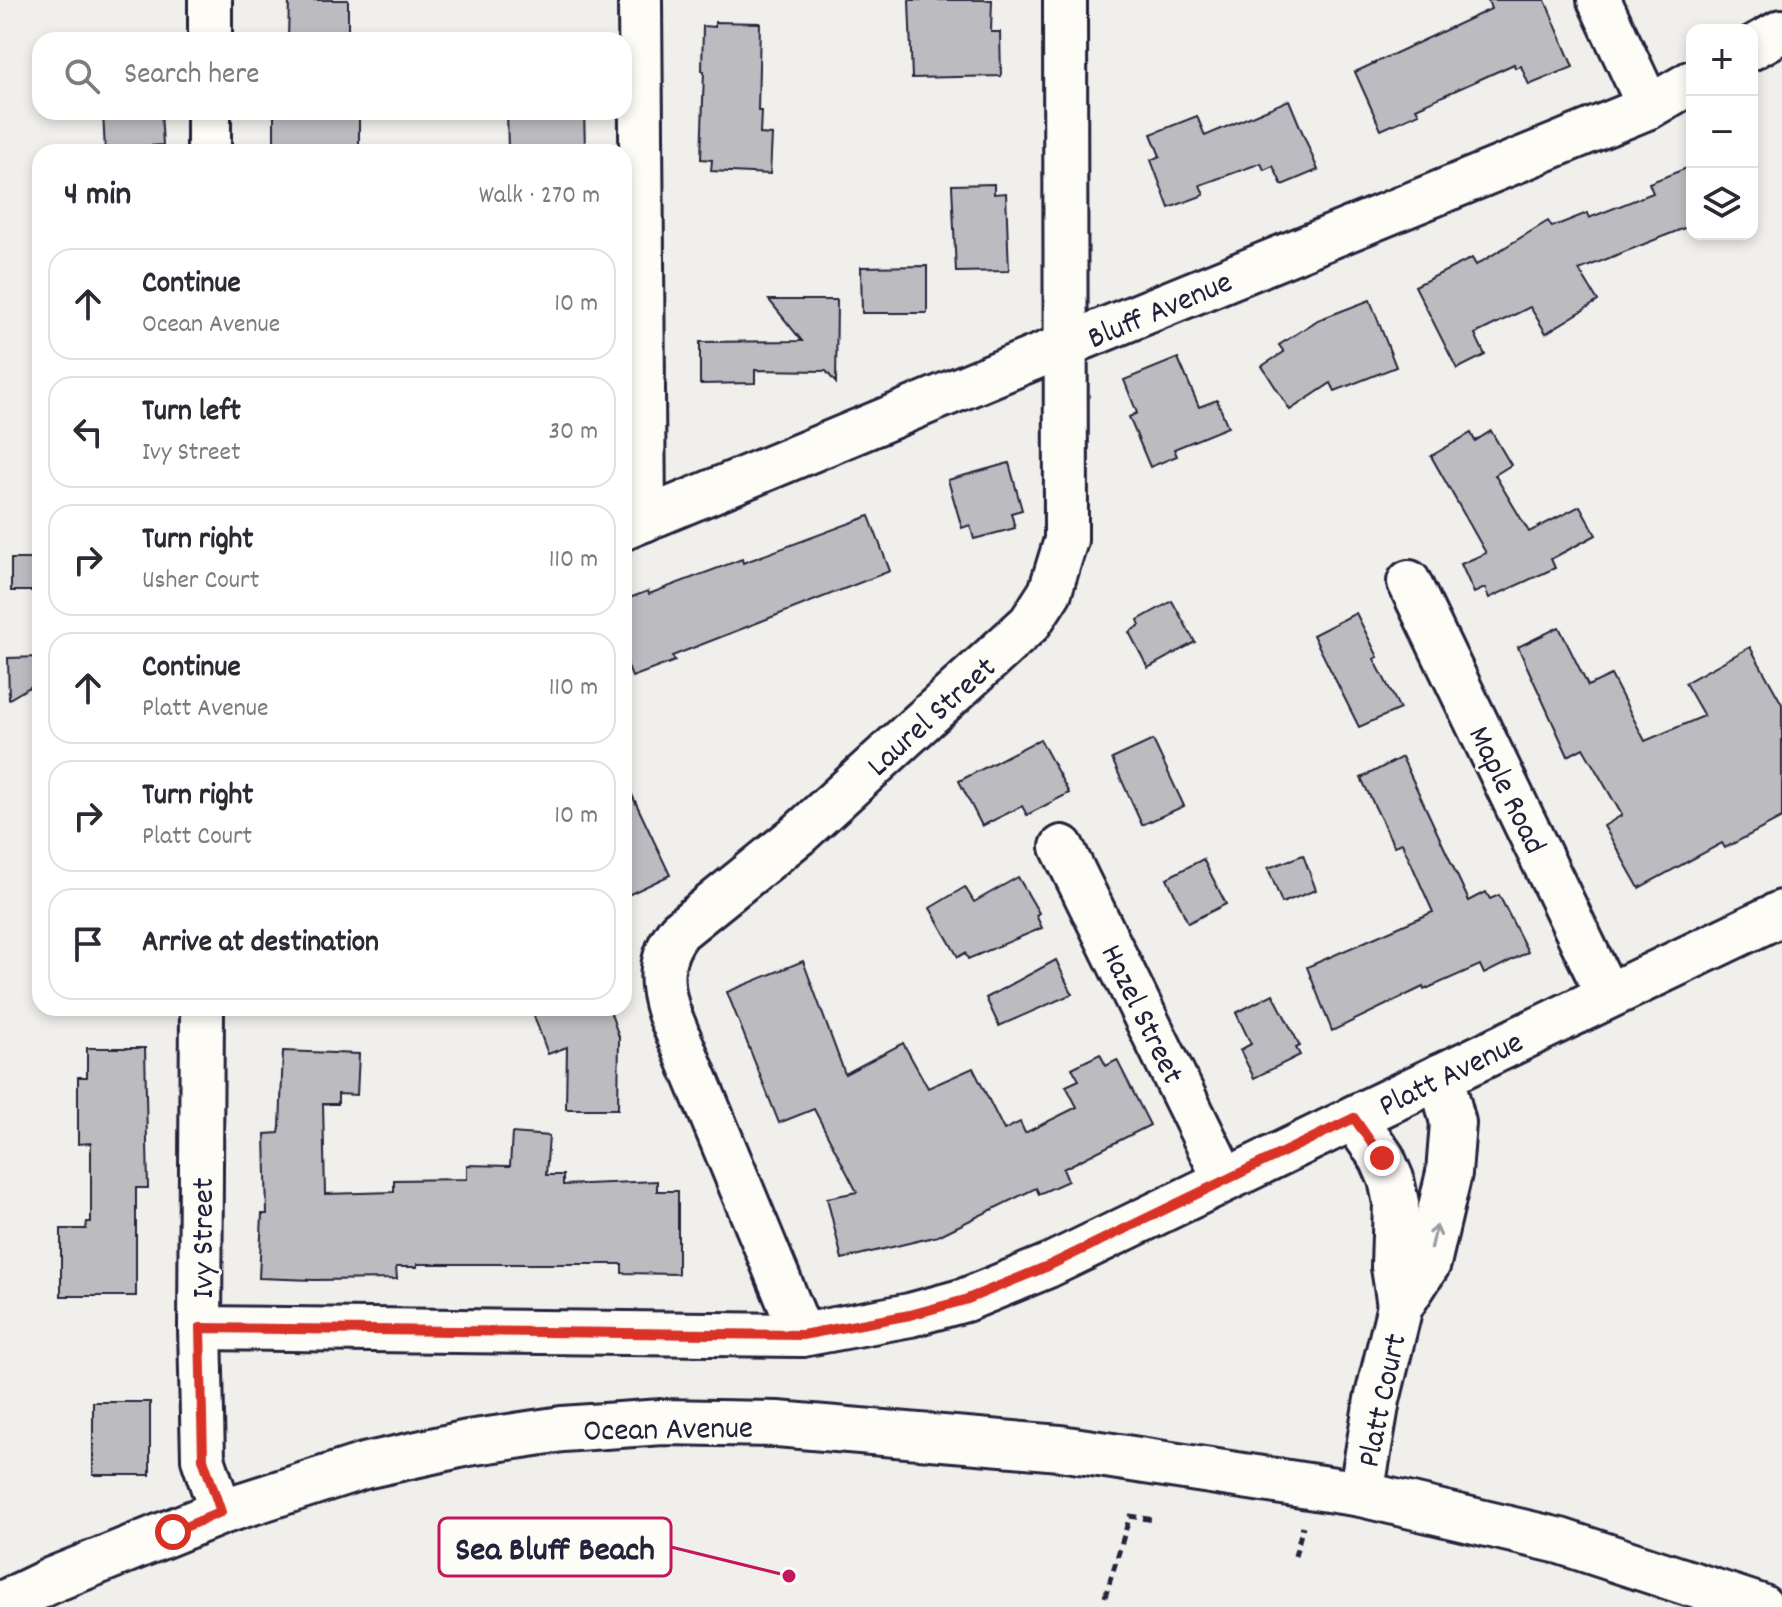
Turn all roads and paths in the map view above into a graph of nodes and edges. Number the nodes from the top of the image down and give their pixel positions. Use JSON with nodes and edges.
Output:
{"nodes":[{"id":1,"x":210,"y":0,"type":"edge"},
{"id":2,"x":640,"y":0,"type":"edge"},
{"id":3,"x":1065,"y":0,"type":"edge"},
{"id":4,"x":1599,"y":0,"type":"edge"},
{"id":5,"x":1782,"y":31,"type":"edge"},
{"id":6,"x":210,"y":32,"type":"edge"},
{"id":7,"x":1758,"y":45,"type":"edge"},
{"id":8,"x":1686,"y":85,"type":"edge"},
{"id":9,"x":1649,"y":107,"type":"junction"},
{"id":10,"x":209,"y":120,"type":"edge"},
{"id":11,"x":209,"y":144,"type":"edge"},
{"id":12,"x":1067,"y":346,"type":"junction"},
{"id":13,"x":634,"y":524,"type":"edge"},
{"id":14,"x":1409,"y":582,"type":"dead end"},
{"id":15,"x":1062,"y":847,"type":"dead end"},
{"id":16,"x":1782,"y":913,"type":"edge"},
{"id":17,"x":1608,"y":996,"type":"junction"},
{"id":18,"x":202,"y":1016,"type":"edge"},
{"id":19,"x":1441,"y":1076,"type":"junction"},
{"id":20,"x":1354,"y":1118,"type":"junction"},
{"id":21,"x":1225,"y":1180,"type":"junction"},
{"id":22,"x":1400,"y":1306,"type":"junction"},
{"id":23,"x":200,"y":1328,"type":"junction"},
{"id":24,"x":802,"y":1335,"type":"junction"},
{"id":25,"x":1361,"y":1494,"type":"junction"},
{"id":26,"x":221,"y":1512,"type":"junction"},
{"id":27,"x":1154,"y":1520,"type":"dead end"},
{"id":28,"x":1303,"y":1526,"type":"dead end"},
{"id":29,"x":1295,"y":1556,"type":"dead end"},
{"id":30,"x":1105,"y":1597,"type":"dead end"},
{"id":31,"x":0,"y":1605,"type":"edge"},
{"id":32,"x":1761,"y":1607,"type":"edge"}],
"edges":[{"from":1,"to":6,"type":"street"},
{"from":2,"to":13,"type":"street"},
{"from":3,"to":12,"type":"street","name":"Laurel Street"},
{"from":4,"to":9,"type":"street"},
{"from":5,"to":7,"type":"street"},
{"from":8,"to":9,"type":"street","name":"Bluff Avenue"},
{"from":9,"to":12,"type":"street","name":"Bluff Avenue"},
{"from":10,"to":11,"type":"street"},
{"from":12,"to":13,"type":"street","name":"Bluff Avenue"},
{"from":12,"to":24,"type":"street","name":"Laurel Street"},
{"from":14,"to":17,"type":"street","name":"Maple Road"},
{"from":15,"to":21,"type":"street","name":"Hazel Street"},
{"from":16,"to":17,"type":"main road","name":"Platt Avenue"},
{"from":17,"to":19,"type":"main road","name":"Platt Avenue"},
{"from":18,"to":23,"type":"street","name":"Ivy Street"},
{"from":19,"to":20,"type":"main road","name":"Platt Avenue"},
{"from":22,"to":19,"type":"main road","name":"Platt Court","one_way":true},
{"from":20,"to":21,"type":"street","name":"Platt Avenue"},
{"from":20,"to":22,"type":"main road","name":"Platt Court"},
{"from":21,"to":24,"type":"street","name":"Platt Avenue"},
{"from":22,"to":25,"type":"main road","name":"Platt Court"},
{"from":23,"to":24,"type":"street","name":"Platt Avenue"},
{"from":23,"to":26,"type":"street","name":"Ivy Street"},
{"from":25,"to":26,"type":"main road","name":"Ocean Avenue"},
{"from":25,"to":32,"type":"main road","name":"Ocean Avenue"},
{"from":26,"to":31,"type":"main road","name":"Ocean Avenue"},
{"from":27,"to":30,"type":"path"},
{"from":28,"to":29,"type":"path"}]}
